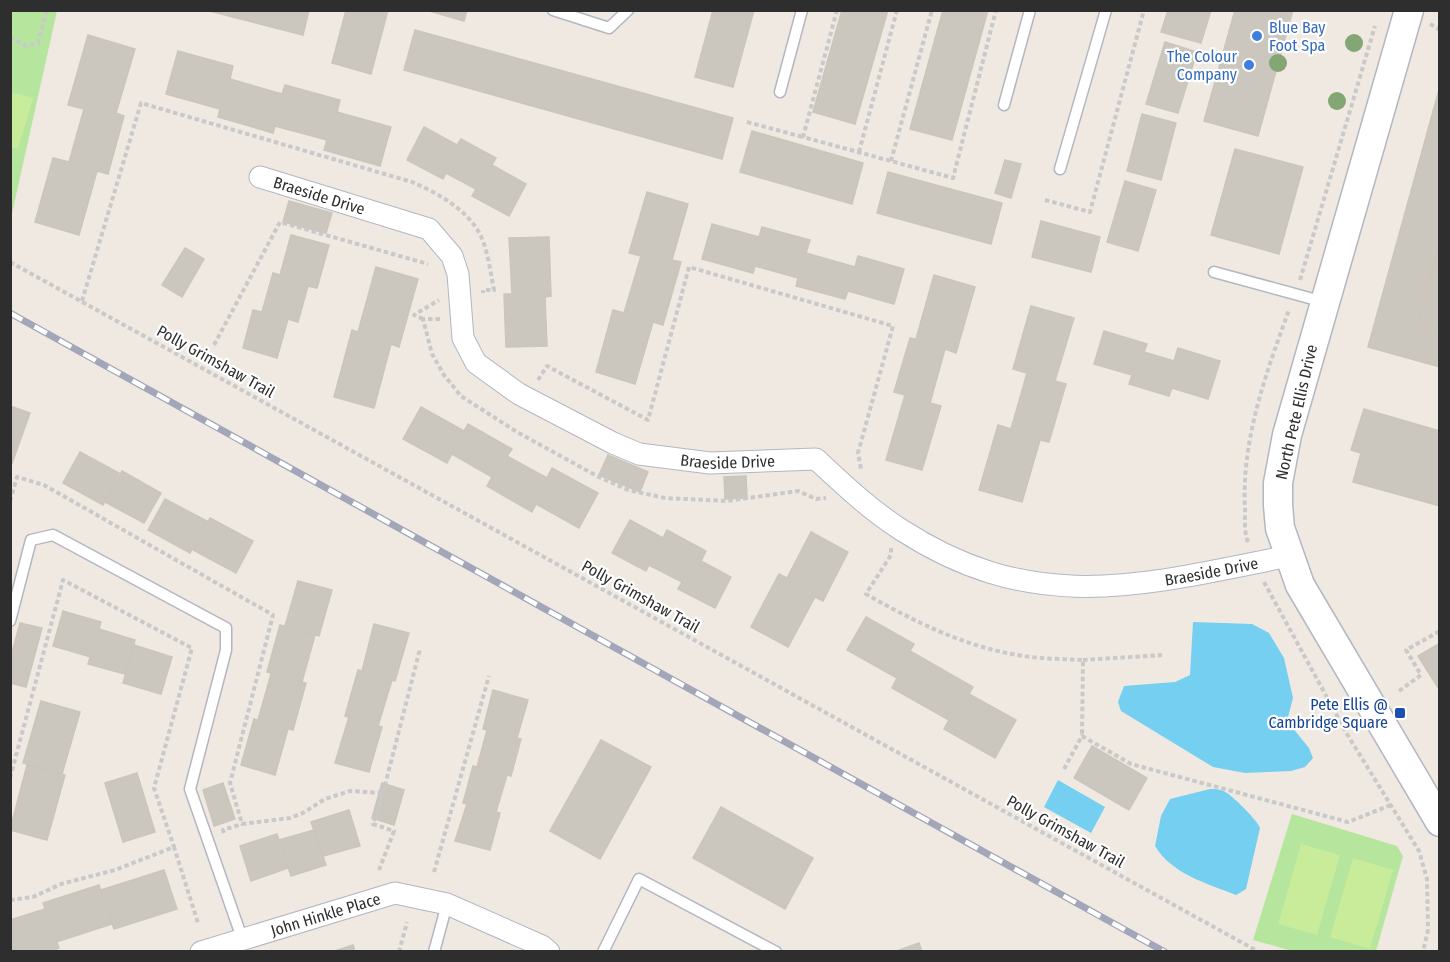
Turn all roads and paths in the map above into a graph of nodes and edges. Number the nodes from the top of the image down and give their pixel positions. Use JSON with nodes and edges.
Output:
{"nodes":[{"id":1,"x":47,"y":10,"type":"edge"},
{"id":2,"x":553,"y":10,"type":"edge"},
{"id":3,"x":628,"y":10,"type":"edge"},
{"id":4,"x":802,"y":10,"type":"edge"},
{"id":5,"x":837,"y":10,"type":"edge"},
{"id":6,"x":897,"y":10,"type":"edge"},
{"id":7,"x":932,"y":10,"type":"edge"},
{"id":8,"x":996,"y":10,"type":"edge"},
{"id":9,"x":1030,"y":10,"type":"edge"},
{"id":10,"x":1106,"y":10,"type":"edge"},
{"id":11,"x":1144,"y":10,"type":"edge"},
{"id":12,"x":1409,"y":10,"type":"edge"},
{"id":13,"x":1376,"y":22,"type":"dead end"},
{"id":14,"x":10,"y":37,"type":"edge"},
{"id":15,"x":780,"y":92,"type":"dead end"},
{"id":16,"x":1004,"y":105,"type":"dead end"},
{"id":17,"x":747,"y":122,"type":"dead end"},
{"id":18,"x":803,"y":137,"type":"junction"},
{"id":19,"x":859,"y":152,"type":"junction"},
{"id":20,"x":891,"y":161,"type":"junction"},
{"id":21,"x":1060,"y":169,"type":"dead end"},
{"id":22,"x":260,"y":177,"type":"dead end"},
{"id":23,"x":1045,"y":200,"type":"dead end"},
{"id":24,"x":10,"y":262,"type":"edge"},
{"id":25,"x":1214,"y":272,"type":"dead end"},
{"id":26,"x":1295,"y":293,"type":"junction"},
{"id":27,"x":445,"y":297,"type":"dead end"},
{"id":28,"x":474,"y":297,"type":"dead end"},
{"id":29,"x":82,"y":301,"type":"junction"},
{"id":30,"x":1324,"y":302,"type":"junction"},
{"id":31,"x":423,"y":319,"type":"dead end"},
{"id":32,"x":528,"y":379,"type":"dead end"},
{"id":33,"x":862,"y":476,"type":"dead end"},
{"id":34,"x":1248,"y":542,"type":"junction"},
{"id":35,"x":1238,"y":545,"type":"dead end"},
{"id":36,"x":1289,"y":556,"type":"junction"},
{"id":37,"x":1256,"y":562,"type":"junction"},
{"id":38,"x":10,"y":621,"type":"edge"},
{"id":39,"x":1440,"y":630,"type":"edge"},
{"id":40,"x":420,"y":649,"type":"dead end"},
{"id":41,"x":1162,"y":655,"type":"dead end"},
{"id":42,"x":1083,"y":660,"type":"dead end"},
{"id":43,"x":489,"y":676,"type":"dead end"},
{"id":44,"x":1399,"y":691,"type":"dead end"},
{"id":45,"x":1064,"y":769,"type":"dead end"},
{"id":46,"x":10,"y":778,"type":"edge"},
{"id":47,"x":383,"y":793,"type":"dead end"},
{"id":48,"x":1391,"y":805,"type":"junction"},
{"id":49,"x":1440,"y":822,"type":"edge"},
{"id":50,"x":174,"y":847,"type":"junction"},
{"id":51,"x":434,"y":872,"type":"dead end"},
{"id":52,"x":10,"y":900,"type":"edge"},
{"id":53,"x":447,"y":904,"type":"junction"},
{"id":54,"x":407,"y":922,"type":"dead end"},
{"id":55,"x":198,"y":923,"type":"dead end"},
{"id":56,"x":242,"y":938,"type":"junction"},
{"id":57,"x":201,"y":951,"type":"edge"},
{"id":58,"x":399,"y":951,"type":"edge"},
{"id":59,"x":434,"y":951,"type":"edge"},
{"id":60,"x":549,"y":951,"type":"edge"},
{"id":61,"x":603,"y":951,"type":"edge"},
{"id":62,"x":776,"y":951,"type":"edge"},
{"id":63,"x":1259,"y":951,"type":"edge"},
{"id":64,"x":1423,"y":951,"type":"edge"}],
"edges":[{"from":1,"to":14,"type":"path"},
{"from":2,"to":3,"type":"lane"},
{"from":4,"to":15,"type":"lane"},
{"from":5,"to":18,"type":"path"},
{"from":6,"to":19,"type":"path"},
{"from":7,"to":20,"type":"path"},
{"from":8,"to":20,"type":"path"},
{"from":9,"to":16,"type":"lane"},
{"from":10,"to":21,"type":"lane"},
{"from":11,"to":23,"type":"path"},
{"from":12,"to":30,"type":"street","name":"North Pete Ellis Drive"},
{"from":13,"to":26,"type":"path"},
{"from":17,"to":18,"type":"path"},
{"from":18,"to":19,"type":"path"},
{"from":19,"to":20,"type":"path"},
{"from":22,"to":37,"type":"street","name":"Braeside Drive"},
{"from":24,"to":29,"type":"path","name":"Polly Grimshaw Trail"},
{"from":25,"to":26,"type":"lane"},
{"from":26,"to":30,"type":"lane"},
{"from":26,"to":34,"type":"path"},
{"from":27,"to":31,"type":"path"},
{"from":28,"to":29,"type":"path"},
{"from":29,"to":63,"type":"path","name":"Polly Grimshaw Trail"},
{"from":30,"to":36,"type":"street","name":"North Pete Ellis Drive"},
{"from":32,"to":33,"type":"path"},
{"from":34,"to":35,"type":"path"},
{"from":34,"to":37,"type":"path"},
{"from":36,"to":37,"type":"street","name":"Braeside Drive"},
{"from":36,"to":49,"type":"street","name":"North Pete Ellis Drive"},
{"from":37,"to":48,"type":"path"},
{"from":38,"to":56,"type":"lane"},
{"from":39,"to":44,"type":"path"},
{"from":40,"to":47,"type":"path"},
{"from":41,"to":42,"type":"path"},
{"from":43,"to":51,"type":"path"},
{"from":45,"to":48,"type":"path"},
{"from":46,"to":50,"type":"path"},
{"from":48,"to":64,"type":"path"},
{"from":50,"to":52,"type":"path"},
{"from":50,"to":55,"type":"path"},
{"from":53,"to":56,"type":"street","name":"John Hinkle Place"},
{"from":53,"to":59,"type":"lane"},
{"from":53,"to":60,"type":"street","name":"John Hinkle Place"},
{"from":54,"to":58,"type":"path"},
{"from":56,"to":57,"type":"street","name":"John Hinkle Place"},
{"from":61,"to":62,"type":"lane"}]}
